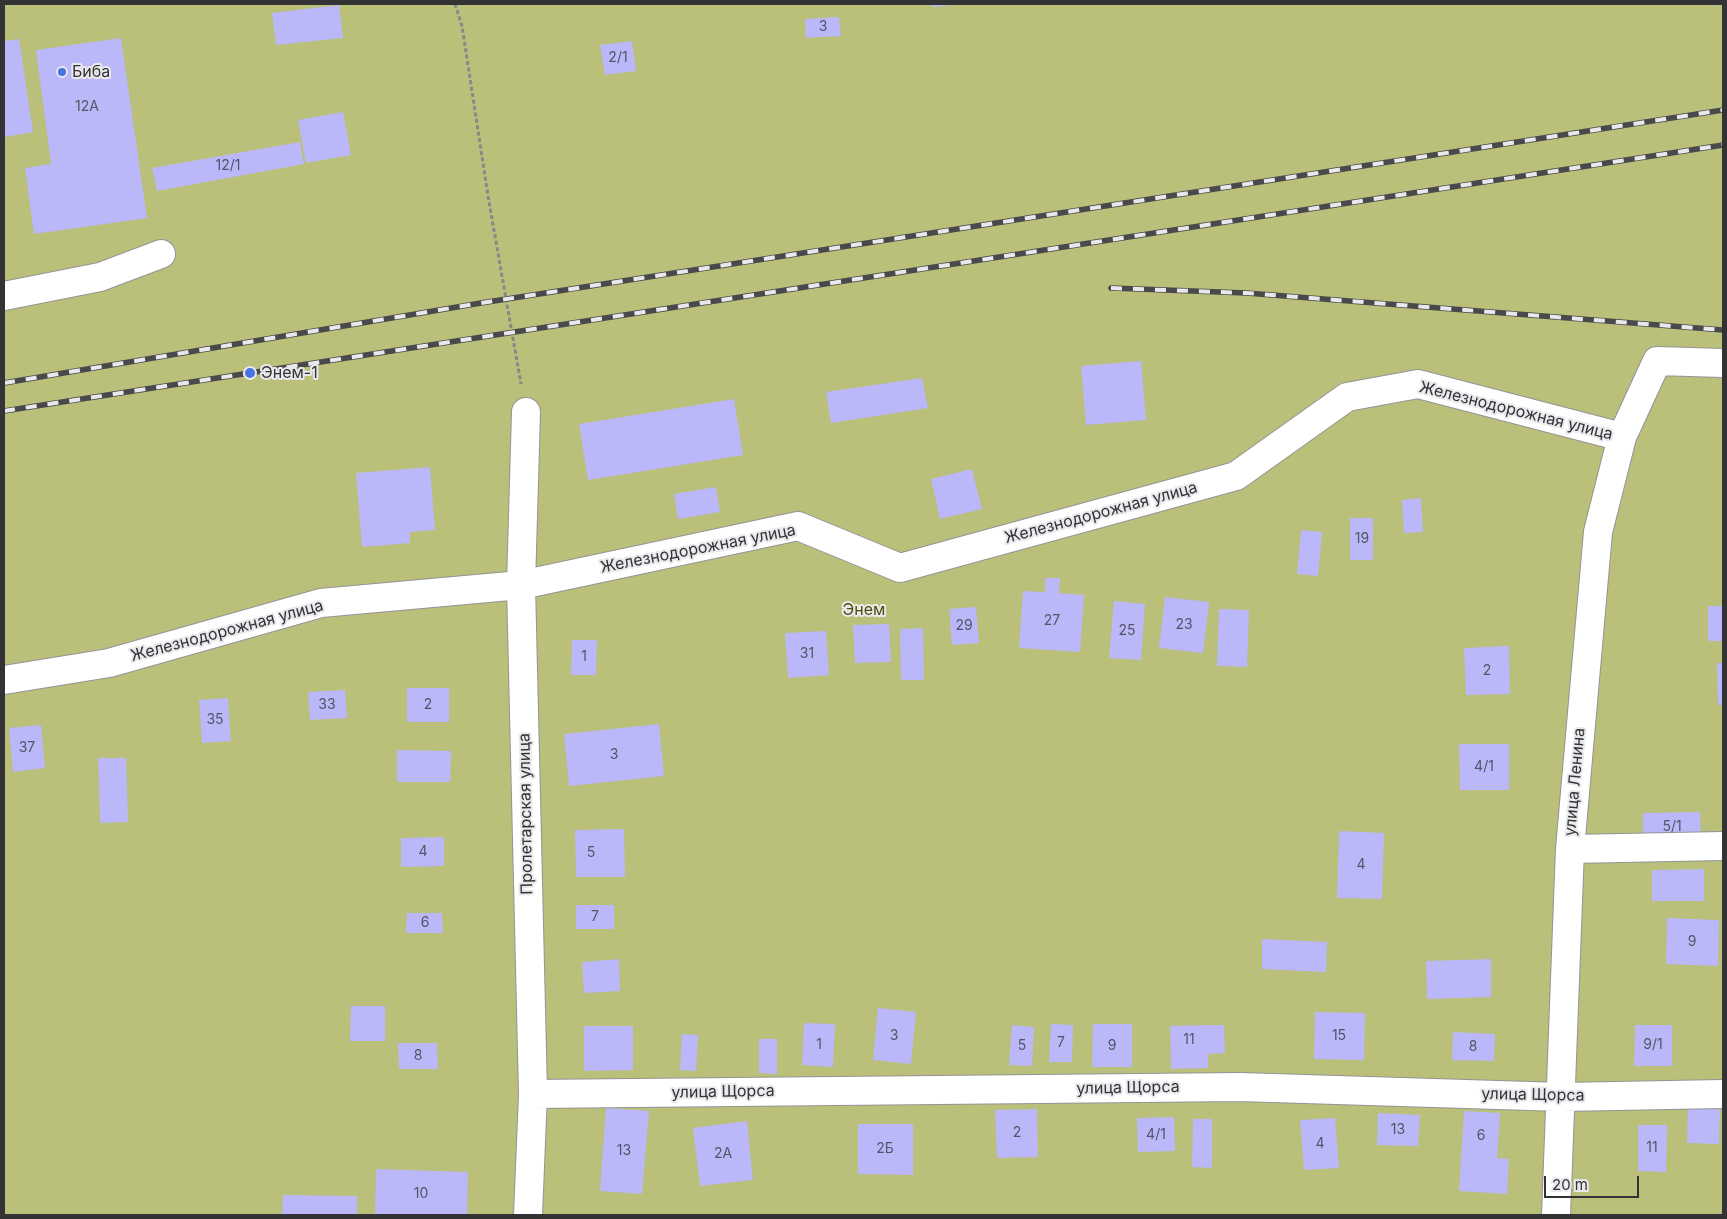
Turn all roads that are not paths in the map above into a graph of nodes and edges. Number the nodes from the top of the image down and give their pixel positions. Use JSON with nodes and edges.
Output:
{"nodes":[{"id":1,"x":161,"y":254,"type":"dead end"},
{"id":2,"x":4,"y":296,"type":"edge"},
{"id":3,"x":1723,"y":363,"type":"edge"},
{"id":4,"x":526,"y":412,"type":"road end"},
{"id":5,"x":1622,"y":437,"type":"junction"},
{"id":6,"x":521,"y":585,"type":"junction"},
{"id":7,"x":4,"y":680,"type":"edge"},
{"id":8,"x":1723,"y":846,"type":"edge"},
{"id":9,"x":1570,"y":848,"type":"junction"},
{"id":10,"x":533,"y":1094,"type":"junction"},
{"id":11,"x":1723,"y":1094,"type":"edge"},
{"id":12,"x":1562,"y":1097,"type":"junction"},
{"id":13,"x":528,"y":1215,"type":"edge"},
{"id":14,"x":1556,"y":1215,"type":"edge"}],
"edges":[{"from":1,"to":2,"type":"street"},
{"from":3,"to":5,"type":"street","name":"улица Ленина"},
{"from":4,"to":6,"type":"street","name":"Пролетарская улица"},
{"from":5,"to":6,"type":"street","name":"Железнодорожная улица"},
{"from":5,"to":9,"type":"street","name":"улица Ленина"},
{"from":6,"to":7,"type":"street","name":"Железнодорожная улица"},
{"from":6,"to":10,"type":"street","name":"Пролетарская улица"},
{"from":8,"to":9,"type":"street"},
{"from":9,"to":12,"type":"street","name":"улица Ленина"},
{"from":10,"to":12,"type":"street","name":"улица Щорса"},
{"from":10,"to":13,"type":"street","name":"Пролетарская улица"},
{"from":11,"to":12,"type":"street","name":"улица Щорса"},
{"from":12,"to":14,"type":"street","name":"улица Ленина"}]}
